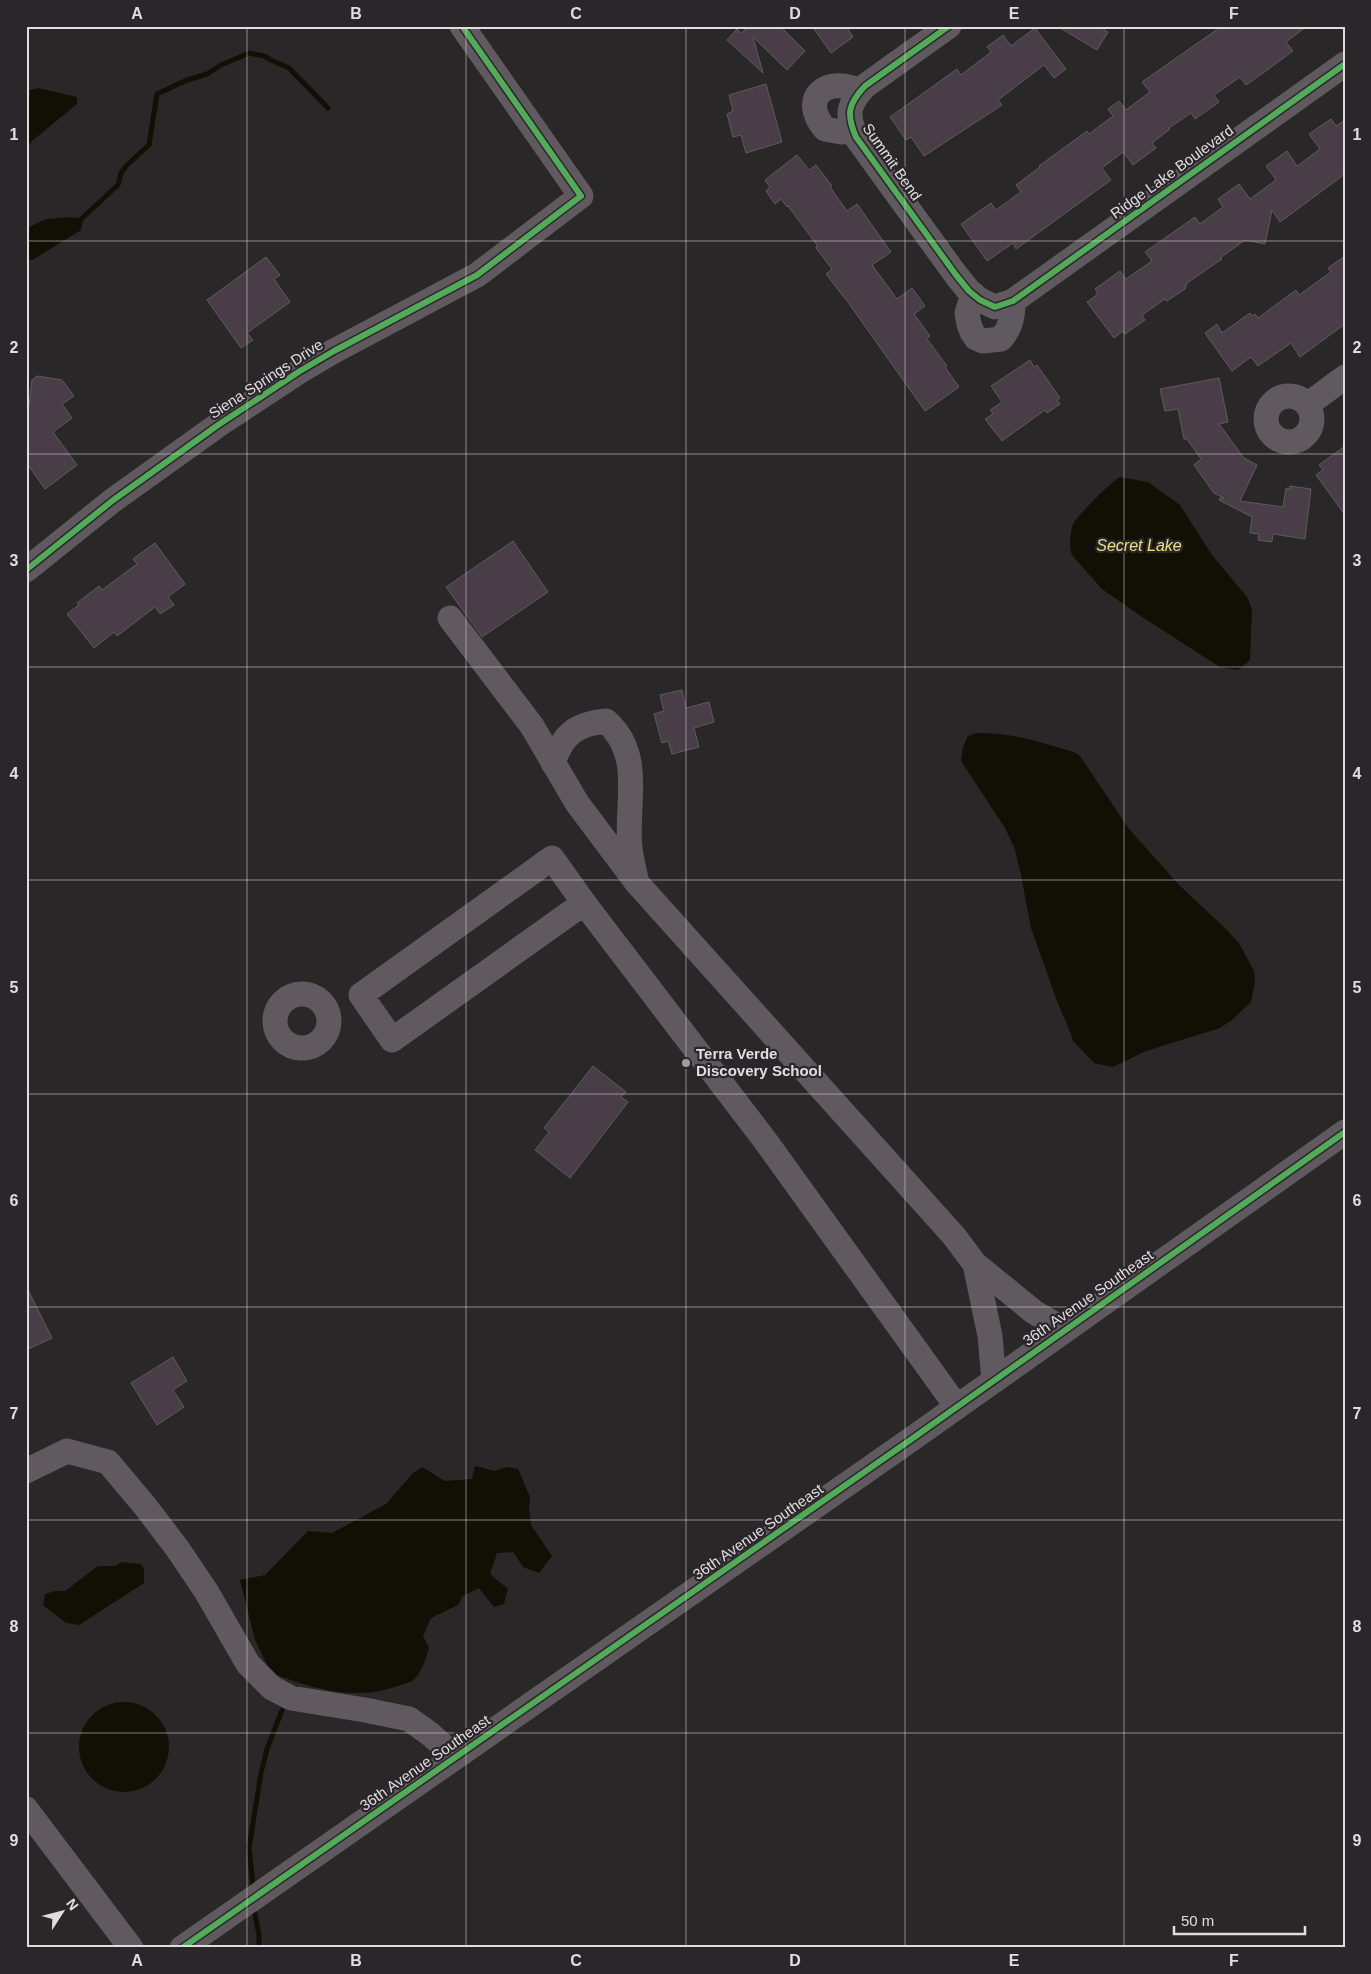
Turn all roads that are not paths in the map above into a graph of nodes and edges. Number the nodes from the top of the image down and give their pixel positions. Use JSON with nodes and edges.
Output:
{"nodes":[{"id":1,"x":462,"y":26,"type":"edge"},
{"id":2,"x":949,"y":26,"type":"edge"},
{"id":3,"x":1345,"y":64,"type":"edge"},
{"id":4,"x":860,"y":91,"type":"junction"},
{"id":5,"x":854,"y":131,"type":"junction"},
{"id":6,"x":973,"y":294,"type":"junction"},
{"id":7,"x":1013,"y":301,"type":"junction"},
{"id":8,"x":1345,"y":377,"type":"edge"},
{"id":9,"x":1307,"y":405,"type":"dead end"},
{"id":10,"x":26,"y":570,"type":"edge"},
{"id":11,"x":450,"y":618,"type":"dead end"},
{"id":12,"x":553,"y":763,"type":"junction"},
{"id":13,"x":637,"y":883,"type":"junction"},
{"id":14,"x":584,"y":902,"type":"junction"},
{"id":15,"x":361,"y":995,"type":"junction"},
{"id":16,"x":330,"y":1017,"type":"dead end"},
{"id":17,"x":1345,"y":1132,"type":"edge"},
{"id":18,"x":975,"y":1264,"type":"junction"},
{"id":19,"x":1065,"y":1330,"type":"junction"},
{"id":20,"x":994,"y":1380,"type":"junction"},
{"id":21,"x":957,"y":1407,"type":"junction"},
{"id":22,"x":26,"y":1471,"type":"edge"},
{"id":23,"x":456,"y":1757,"type":"junction"},
{"id":24,"x":26,"y":1809,"type":"edge"},
{"id":25,"x":131,"y":1948,"type":"edge"},
{"id":26,"x":182,"y":1948,"type":"edge"}],
"edges":[{"from":1,"to":10,"type":"street","name":"Siena Springs Drive"},
{"from":2,"to":4,"type":"street","name":"Summit Bend"},
{"from":3,"to":7,"type":"street","name":"Ridge Lake Boulevard"},
{"from":4,"to":5,"type":"street","name":"Summit Bend"},
{"from":4,"to":5,"type":"street","name":"Summit Bend"},
{"from":5,"to":6,"type":"street","name":"Summit Bend"},
{"from":6,"to":7,"type":"street","name":"Summit Bend"},
{"from":6,"to":7,"type":"street"},
{"from":8,"to":9,"type":"street"},
{"from":11,"to":12,"type":"street"},
{"from":12,"to":13,"type":"street"},
{"from":12,"to":13,"type":"street"},
{"from":13,"to":18,"type":"street"},
{"from":14,"to":15,"type":"street"},
{"from":14,"to":15,"type":"street"},
{"from":14,"to":21,"type":"street"},
{"from":15,"to":16,"type":"street"},
{"from":17,"to":19,"type":"street","name":"36th Avenue Southeast"},
{"from":18,"to":19,"type":"street"},
{"from":18,"to":20,"type":"street"},
{"from":19,"to":20,"type":"street","name":"36th Avenue Southeast"},
{"from":20,"to":21,"type":"street","name":"36th Avenue Southeast"},
{"from":21,"to":23,"type":"street","name":"36th Avenue Southeast"},
{"from":22,"to":23,"type":"street"},
{"from":23,"to":26,"type":"street","name":"36th Avenue Southeast"},
{"from":24,"to":25,"type":"street"}]}
